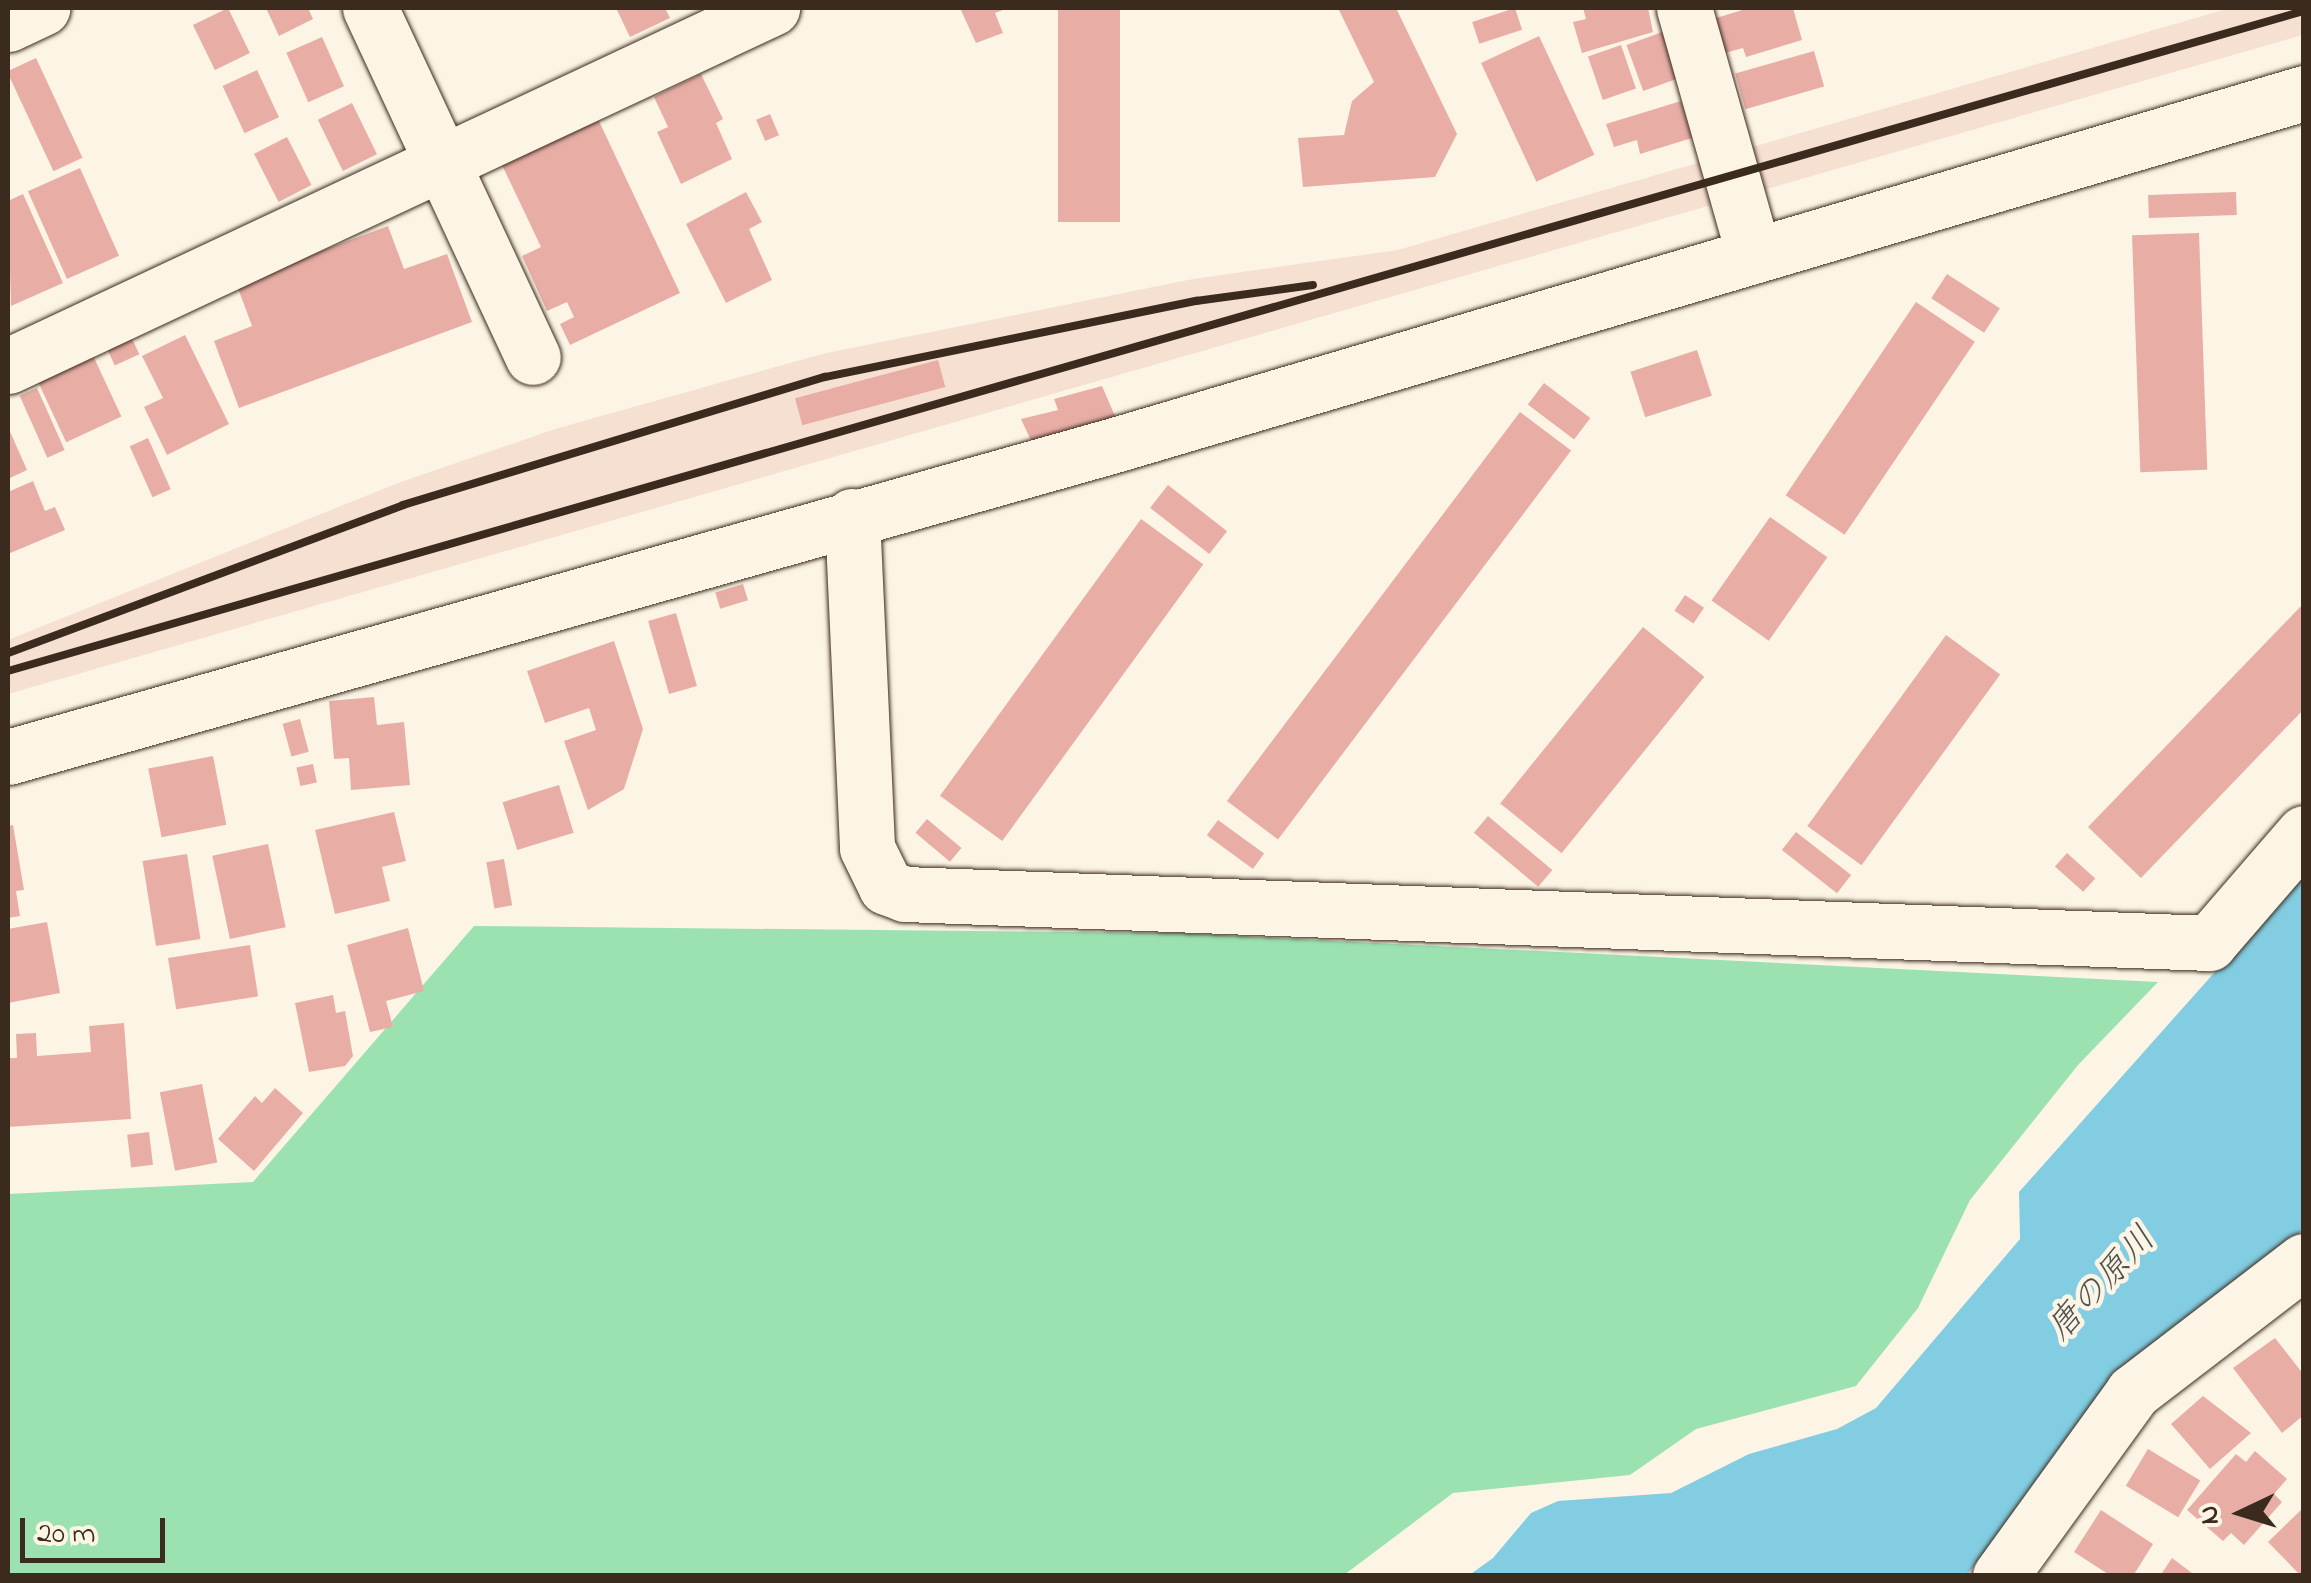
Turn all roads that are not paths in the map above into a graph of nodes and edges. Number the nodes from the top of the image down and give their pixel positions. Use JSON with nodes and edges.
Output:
{"nodes":[{"id":1,"x":42,"y":8,"type":"edge"},
{"id":2,"x":370,"y":8,"type":"edge"},
{"id":3,"x":772,"y":8,"type":"edge"},
{"id":4,"x":1684,"y":8,"type":"edge"},
{"id":5,"x":8,"y":24,"type":"edge"},
{"id":6,"x":2304,"y":92,"type":"edge"},
{"id":7,"x":445,"y":161,"type":"junction"},
{"id":8,"x":1753,"y":252,"type":"junction"},
{"id":9,"x":534,"y":357,"type":"dead end"},
{"id":10,"x":8,"y":366,"type":"edge"},
{"id":11,"x":852,"y":516,"type":"junction"},
{"id":12,"x":8,"y":758,"type":"edge"},
{"id":13,"x":2304,"y":833,"type":"edge"},
{"id":14,"x":2304,"y":1261,"type":"edge"},
{"id":15,"x":2000,"y":1576,"type":"edge"}],
"edges":[{"from":1,"to":5,"type":"street"},
{"from":2,"to":7,"type":"street"},
{"from":3,"to":7,"type":"street"},
{"from":4,"to":8,"type":"street"},
{"from":6,"to":8,"type":"street"},
{"from":7,"to":9,"type":"street"},
{"from":7,"to":10,"type":"street"},
{"from":8,"to":11,"type":"street"},
{"from":11,"to":12,"type":"street"},
{"from":11,"to":13,"type":"street"},
{"from":14,"to":15,"type":"street"}]}
